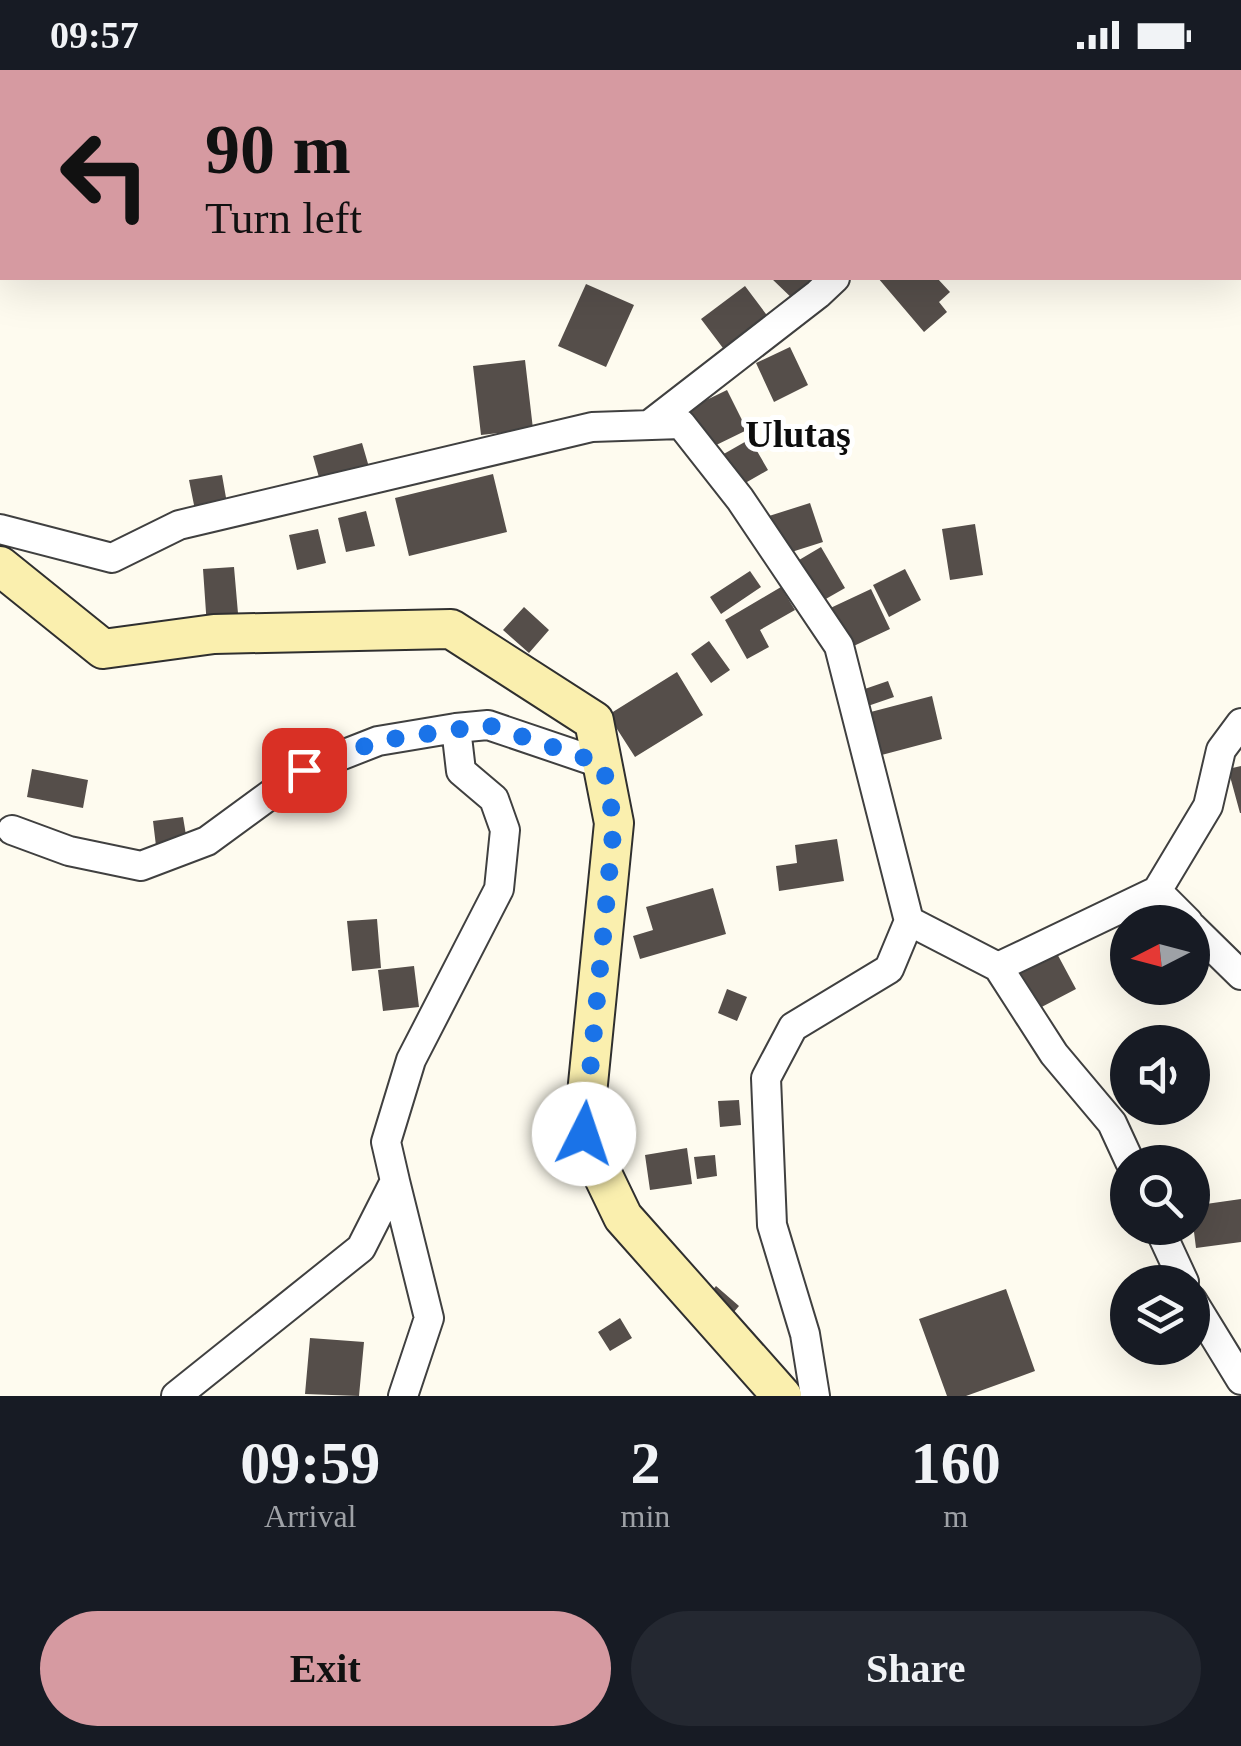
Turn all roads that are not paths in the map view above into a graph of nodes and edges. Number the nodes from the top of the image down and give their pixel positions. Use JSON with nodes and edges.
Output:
{"nodes":[{"id":1,"x":833,"y":280,"type":"edge"},
{"id":2,"x":648,"y":425,"type":"junction"},
{"id":3,"x":0,"y":529,"type":"edge"},
{"id":4,"x":0,"y":566,"type":"edge"},
{"id":5,"x":1241,"y":723,"type":"edge"},
{"id":6,"x":456,"y":728,"type":"junction"},
{"id":7,"x":603,"y":764,"type":"junction"},
{"id":8,"x":12,"y":830,"type":"dead end"},
{"id":9,"x":1157,"y":891,"type":"junction"},
{"id":10,"x":1171,"y":905,"type":"edge"},
{"id":11,"x":910,"y":921,"type":"junction"},
{"id":12,"x":1210,"y":945,"type":"edge"},
{"id":13,"x":998,"y":967,"type":"junction"},
{"id":14,"x":1241,"y":975,"type":"edge"},
{"id":15,"x":1122,"y":1145,"type":"edge"},
{"id":16,"x":395,"y":1182,"type":"junction"},
{"id":17,"x":1210,"y":1329,"type":"edge"},
{"id":18,"x":1241,"y":1380,"type":"edge"},
{"id":19,"x":176,"y":1396,"type":"edge"},
{"id":20,"x":403,"y":1396,"type":"edge"},
{"id":21,"x":782,"y":1396,"type":"edge"},
{"id":22,"x":816,"y":1396,"type":"edge"}],
"edges":[{"from":1,"to":2,"type":"street"},
{"from":2,"to":3,"type":"street"},
{"from":2,"to":11,"type":"street"},
{"from":4,"to":7,"type":"street"},
{"from":5,"to":9,"type":"street"},
{"from":6,"to":7,"type":"street"},
{"from":6,"to":8,"type":"street"},
{"from":6,"to":16,"type":"street"},
{"from":7,"to":21,"type":"street"},
{"from":9,"to":10,"type":"street"},
{"from":9,"to":13,"type":"street"},
{"from":11,"to":13,"type":"street"},
{"from":11,"to":22,"type":"street"},
{"from":12,"to":14,"type":"street"},
{"from":13,"to":15,"type":"street"},
{"from":16,"to":19,"type":"street"},
{"from":16,"to":20,"type":"street"},
{"from":17,"to":18,"type":"street"}]}
